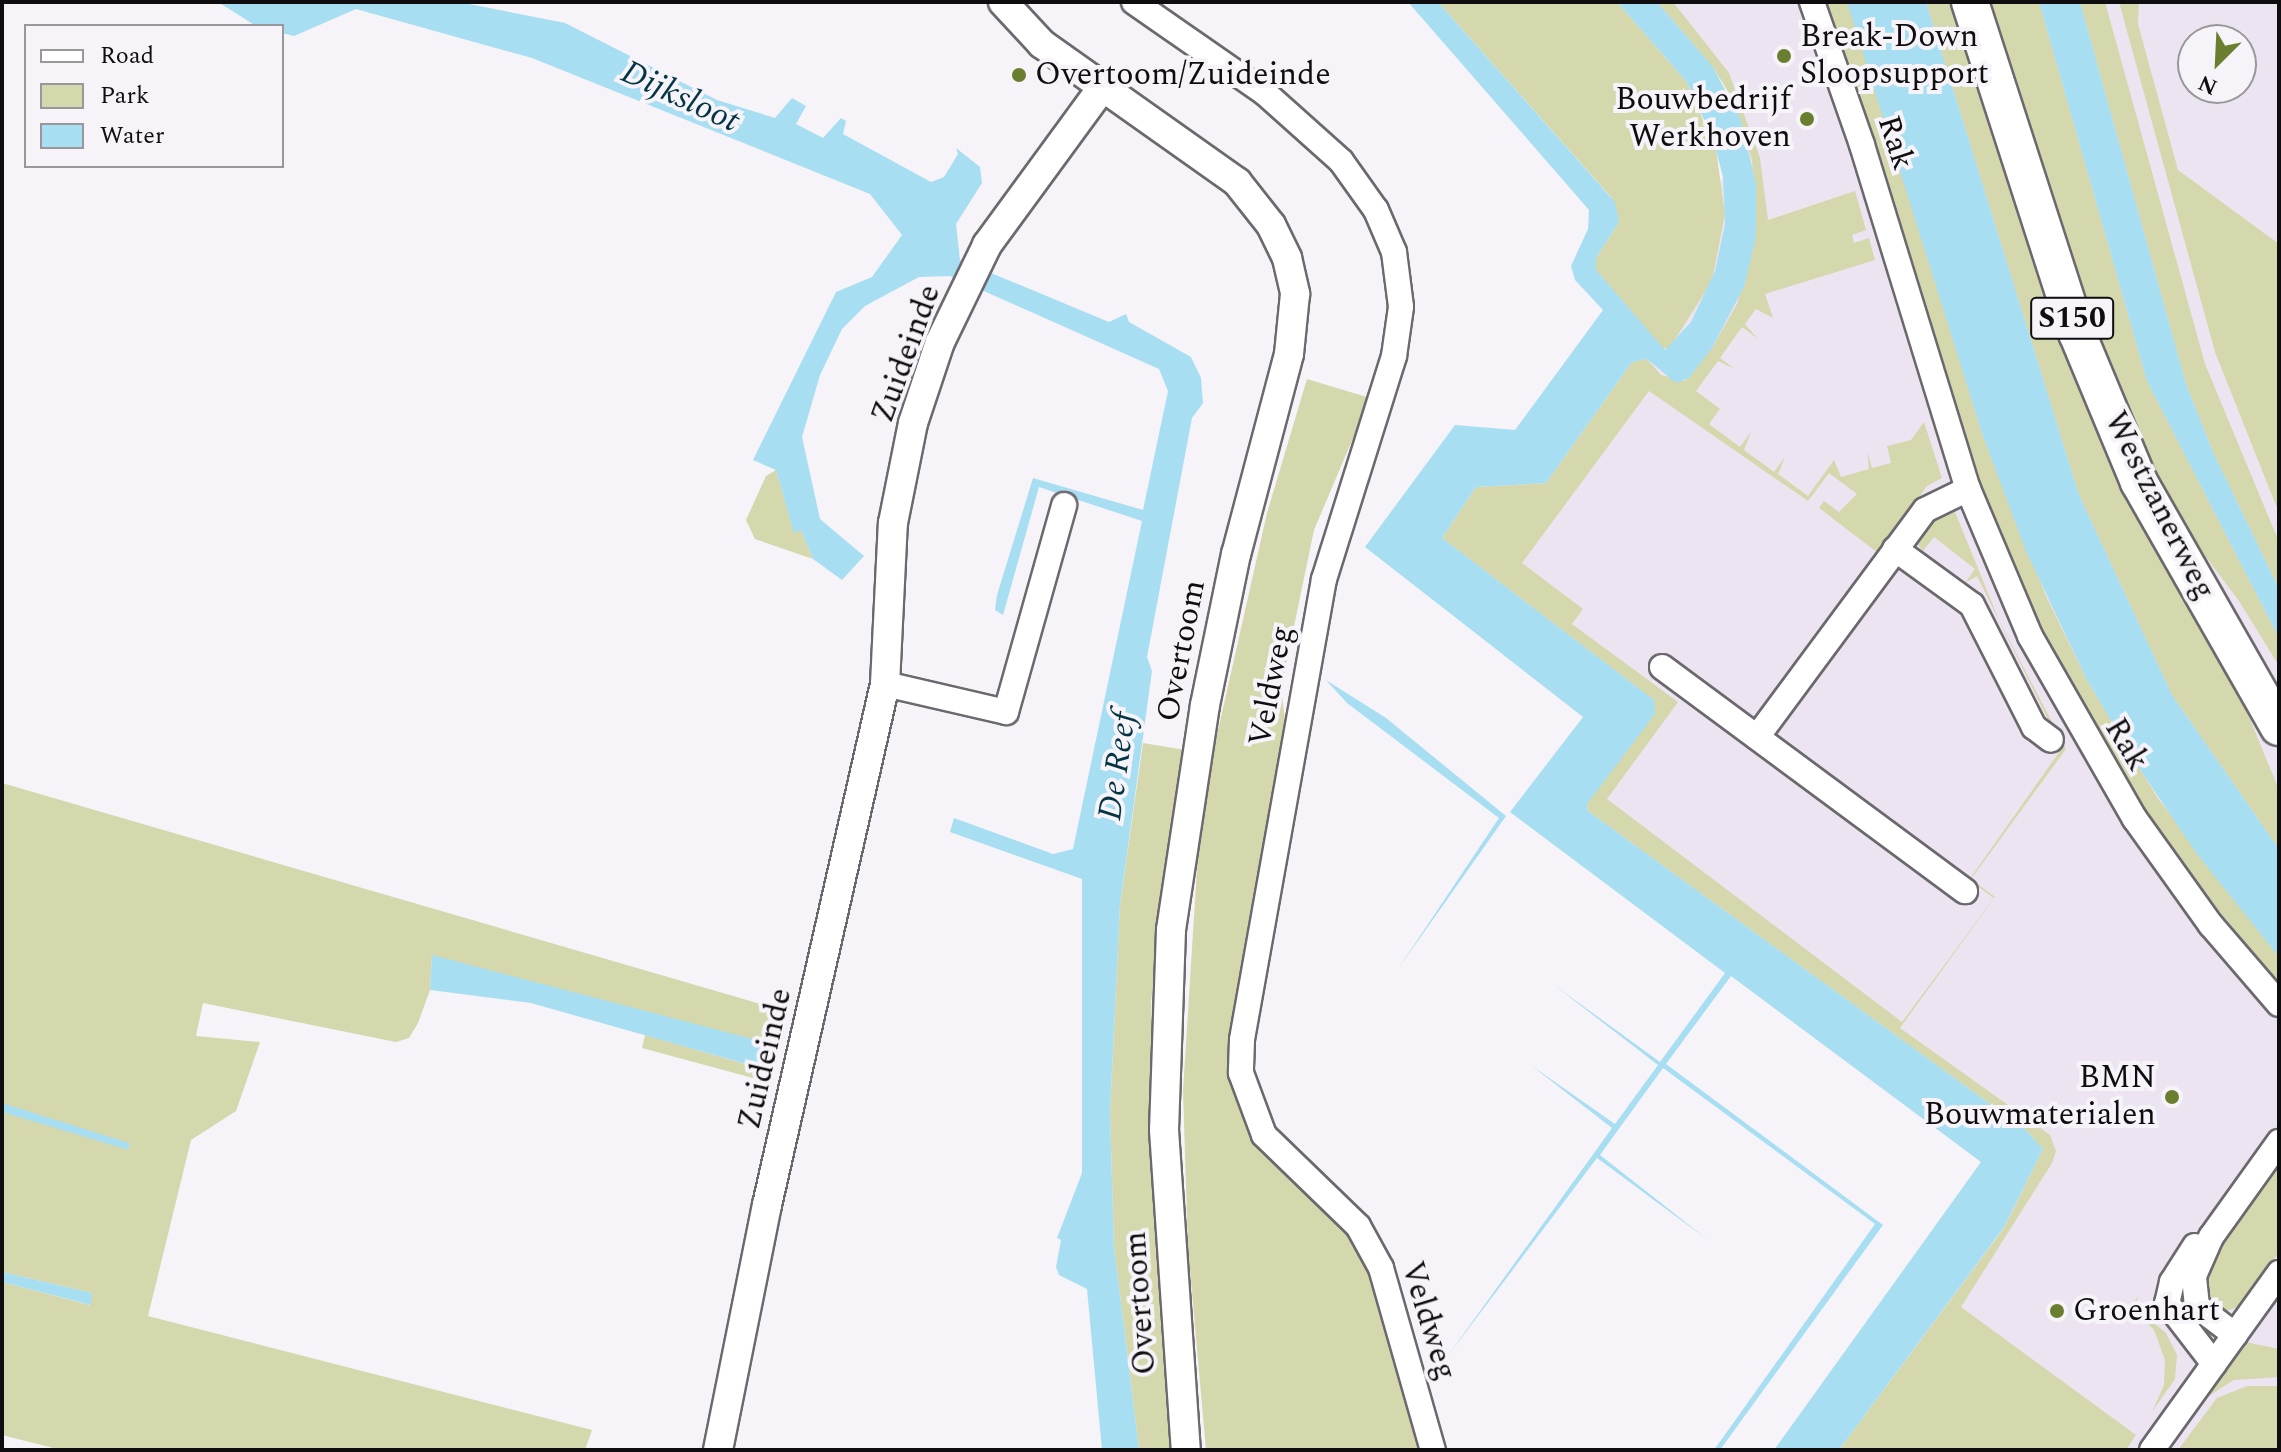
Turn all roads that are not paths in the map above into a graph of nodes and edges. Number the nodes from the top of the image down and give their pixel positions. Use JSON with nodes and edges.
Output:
{"nodes":[{"id":1,"x":1003,"y":2,"type":"edge"},
{"id":2,"x":1134,"y":2,"type":"edge"},
{"id":3,"x":1812,"y":2,"type":"edge"},
{"id":4,"x":1970,"y":2,"type":"edge"},
{"id":5,"x":1102,"y":88,"type":"junction"},
{"id":6,"x":1968,"y":489,"type":"junction"},
{"id":7,"x":1064,"y":505,"type":"dead end"},
{"id":8,"x":1895,"y":549,"type":"junction"},
{"id":9,"x":1662,"y":667,"type":"dead end"},
{"id":10,"x":885,"y":684,"type":"junction"},
{"id":11,"x":2279,"y":727,"type":"edge"},
{"id":12,"x":1757,"y":737,"type":"junction"},
{"id":13,"x":2051,"y":740,"type":"dead end"},
{"id":14,"x":1965,"y":891,"type":"dead end"},
{"id":15,"x":2279,"y":1004,"type":"edge"},
{"id":16,"x":2279,"y":1142,"type":"edge"},
{"id":17,"x":2211,"y":1237,"type":"junction"},
{"id":18,"x":2279,"y":1273,"type":"edge"},
{"id":19,"x":2235,"y":1335,"type":"junction"},
{"id":20,"x":2214,"y":1364,"type":"junction"},
{"id":21,"x":718,"y":1450,"type":"edge"},
{"id":22,"x":1186,"y":1450,"type":"edge"},
{"id":23,"x":1433,"y":1450,"type":"edge"},
{"id":24,"x":2152,"y":1450,"type":"edge"}],
"edges":[{"from":1,"to":5,"type":"street","name":"Overtoom"},
{"from":2,"to":23,"type":"street","name":"Veldweg"},
{"from":3,"to":6,"type":"street","name":"Rak"},
{"from":4,"to":11,"type":"main road","name":"Westzanerweg","number":"S150"},
{"from":5,"to":10,"type":"street","name":"Zuideinde"},
{"from":5,"to":22,"type":"street","name":"Overtoom"},
{"from":6,"to":8,"type":"street"},
{"from":6,"to":15,"type":"street","name":"Rak"},
{"from":7,"to":10,"type":"street"},
{"from":8,"to":12,"type":"street"},
{"from":8,"to":13,"type":"street","name":"Rak"},
{"from":9,"to":12,"type":"street"},
{"from":10,"to":21,"type":"street","name":"Zuideinde"},
{"from":12,"to":14,"type":"street"},
{"from":16,"to":17,"type":"street"},
{"from":17,"to":19,"type":"street"},
{"from":17,"to":20,"type":"street"},
{"from":18,"to":19,"type":"street"},
{"from":19,"to":20,"type":"street"},
{"from":20,"to":24,"type":"street"}]}
